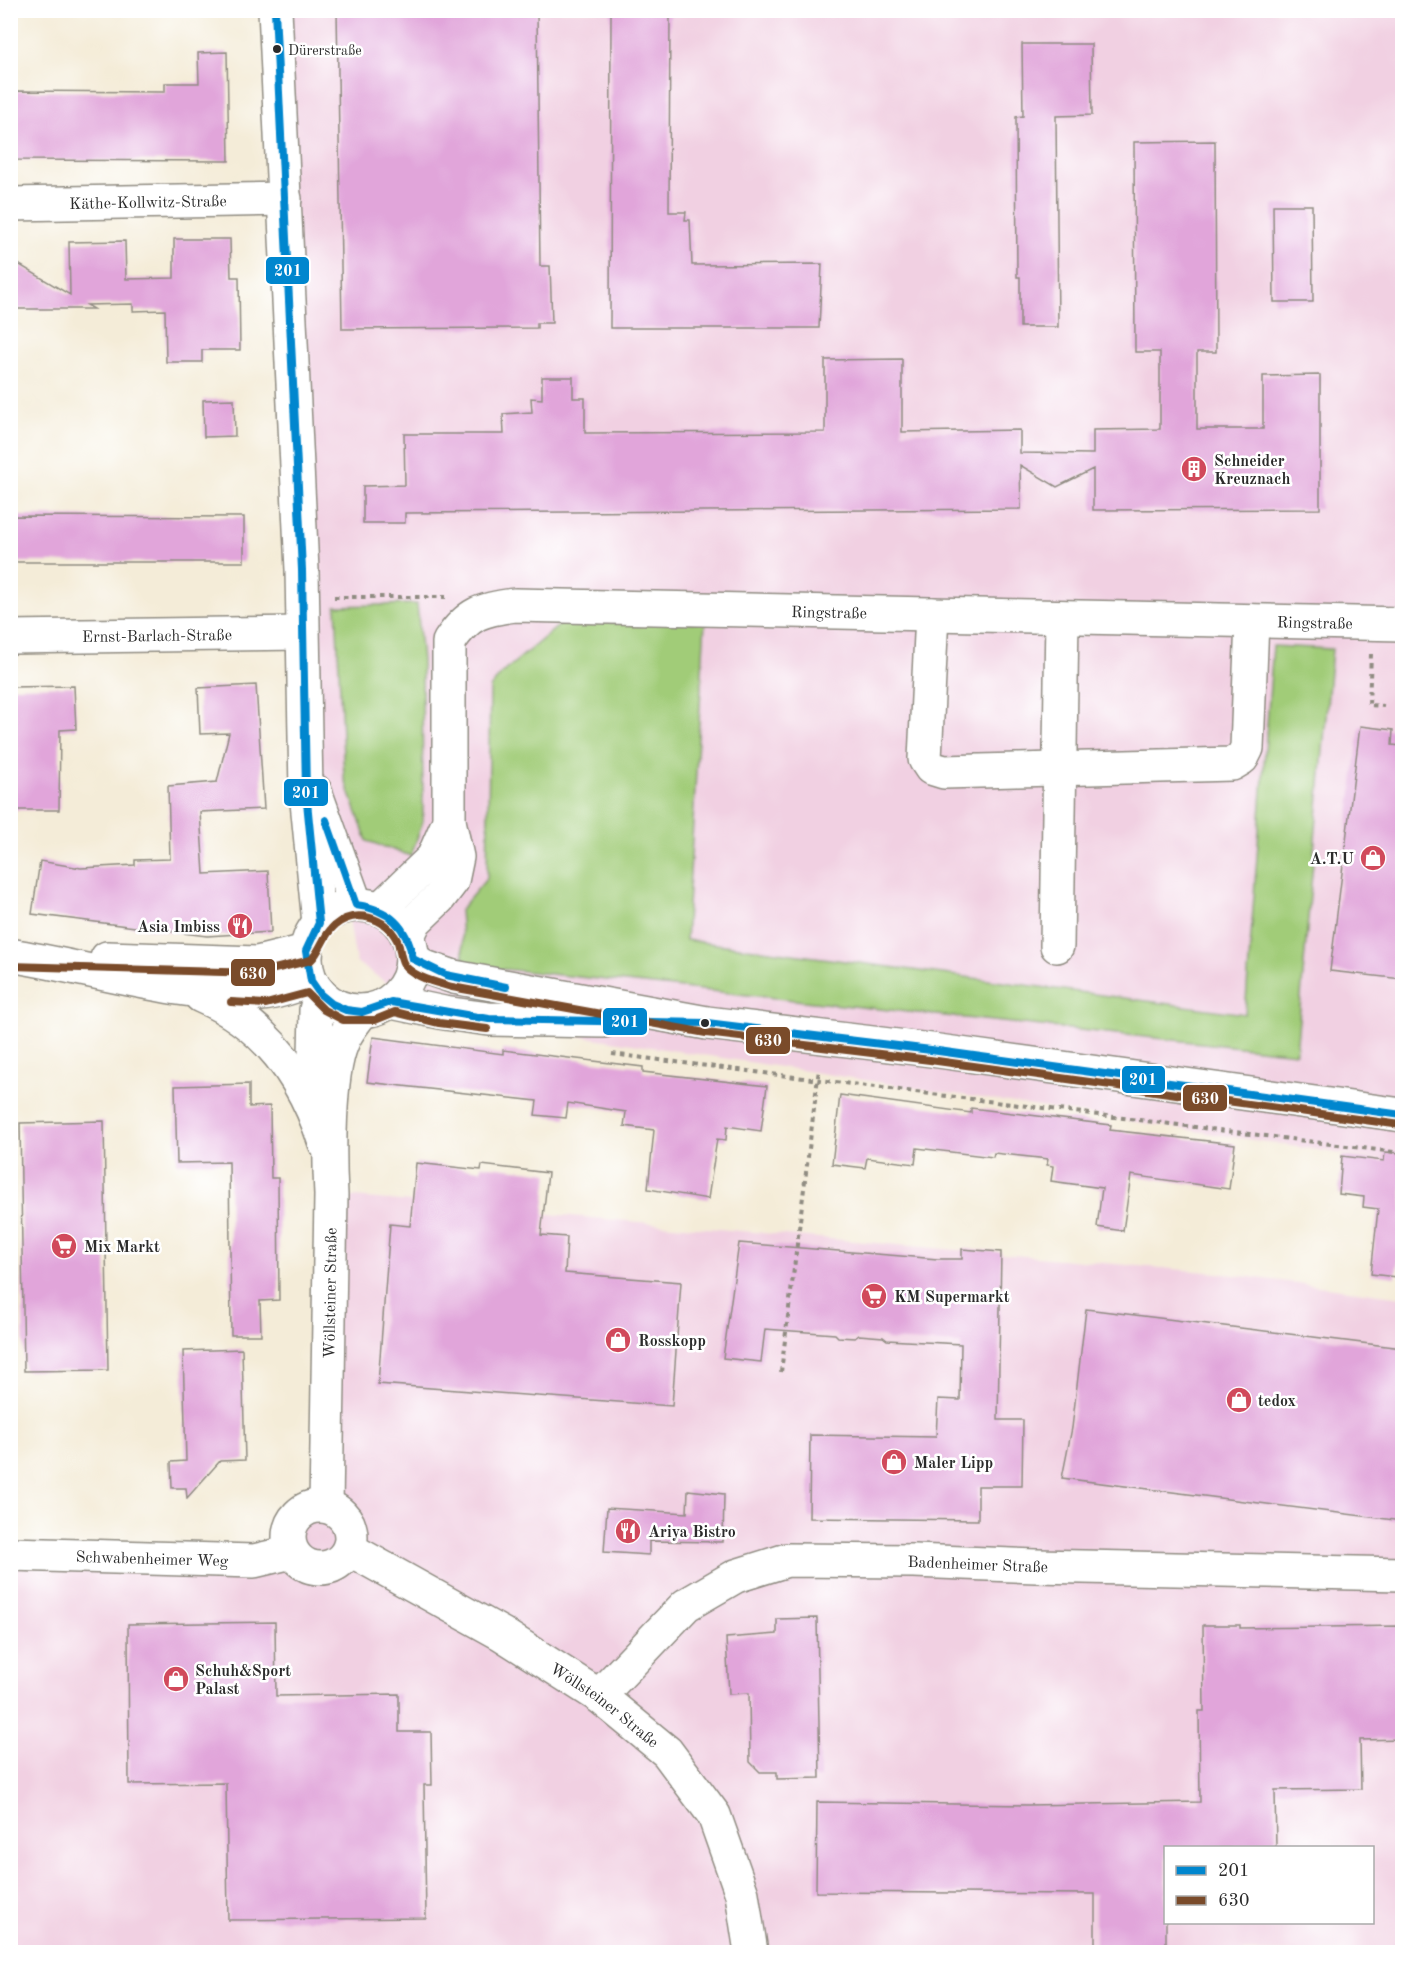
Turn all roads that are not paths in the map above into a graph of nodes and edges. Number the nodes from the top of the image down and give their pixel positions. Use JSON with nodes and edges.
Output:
{"nodes":[{"id":1,"x":275,"y":10,"type":"edge"},
{"id":2,"x":285,"y":199,"type":"junction"},
{"id":3,"x":10,"y":204,"type":"edge"},
{"id":4,"x":932,"y":614,"type":"junction"},
{"id":5,"x":1062,"y":617,"type":"junction"},
{"id":6,"x":1252,"y":621,"type":"junction"},
{"id":7,"x":1387,"y":624,"type":"edge"},
{"id":8,"x":302,"y":633,"type":"junction"},
{"id":9,"x":10,"y":637,"type":"edge"},
{"id":10,"x":305,"y":743,"type":"junction"},
{"id":11,"x":1059,"y":771,"type":"junction"},
{"id":12,"x":449,"y":821,"type":"junction"},
{"id":13,"x":368,"y":907,"type":"junction"},
{"id":14,"x":1057,"y":946,"type":"dead end"},
{"id":15,"x":411,"y":948,"type":"junction"},
{"id":16,"x":11,"y":956,"type":"edge"},
{"id":17,"x":314,"y":962,"type":"junction"},
{"id":18,"x":181,"y":987,"type":"junction"},
{"id":19,"x":376,"y":1007,"type":"junction"},
{"id":20,"x":707,"y":1023,"type":"junction"},
{"id":21,"x":315,"y":1109,"type":"junction"},
{"id":22,"x":1402,"y":1115,"type":"edge"},
{"id":23,"x":329,"y":1153,"type":"junction"},
{"id":24,"x":326,"y":1506,"type":"junction"},
{"id":25,"x":349,"y":1549,"type":"junction"},
{"id":26,"x":292,"y":1552,"type":"junction"},
{"id":27,"x":10,"y":1554,"type":"edge"},
{"id":28,"x":1402,"y":1574,"type":"edge"},
{"id":29,"x":599,"y":1696,"type":"junction"},
{"id":30,"x":751,"y":1953,"type":"edge"}],
"edges":[{"from":1,"to":2,"type":"street"},
{"from":2,"to":3,"type":"street","name":"Käthe-Kollwitz-Straße"},
{"from":2,"to":8,"type":"street"},
{"from":4,"to":5,"type":"street","name":"Ringstraße"},
{"from":4,"to":11,"type":"street"},
{"from":4,"to":12,"type":"street","name":"Ringstraße"},
{"from":5,"to":6,"type":"street","name":"Ringstraße"},
{"from":5,"to":11,"type":"street"},
{"from":6,"to":7,"type":"street","name":"Ringstraße"},
{"from":6,"to":11,"type":"street"},
{"from":8,"to":9,"type":"street","name":"Ernst-Barlach-Straße"},
{"from":8,"to":10,"type":"street"},
{"from":10,"to":13,"type":"street"},
{"from":10,"to":17,"type":"street"},
{"from":11,"to":14,"type":"street"},
{"from":12,"to":13,"type":"street","name":"Ringstraße"},
{"from":12,"to":15,"type":"street","name":"Ringstraße"},
{"from":13,"to":15,"type":"street"},
{"from":13,"to":17,"type":"street"},
{"from":15,"to":19,"type":"street"},
{"from":15,"to":20,"type":"street"},
{"from":16,"to":17,"type":"street"},
{"from":16,"to":18,"type":"street"},
{"from":17,"to":18,"type":"street"},
{"from":17,"to":19,"type":"street"},
{"from":17,"to":21,"type":"street","name":"Wöllsteiner Straße"},
{"from":18,"to":21,"type":"street","name":"Wöllsteiner Straße"},
{"from":19,"to":20,"type":"street"},
{"from":19,"to":23,"type":"street","name":"Wöllsteiner Straße"},
{"from":20,"to":22,"type":"street"},
{"from":21,"to":23,"type":"street","name":"Wöllsteiner Straße"},
{"from":23,"to":24,"type":"street","name":"Wöllsteiner Straße"},
{"from":24,"to":25,"type":"street"},
{"from":24,"to":26,"type":"street"},
{"from":25,"to":26,"type":"street"},
{"from":25,"to":29,"type":"street","name":"Wöllsteiner Straße"},
{"from":26,"to":27,"type":"street","name":"Schwabenheimer Weg"},
{"from":28,"to":29,"type":"street","name":"Badenheimer Straße"},
{"from":29,"to":30,"type":"street","name":"Wöllsteiner Straße"}]}
